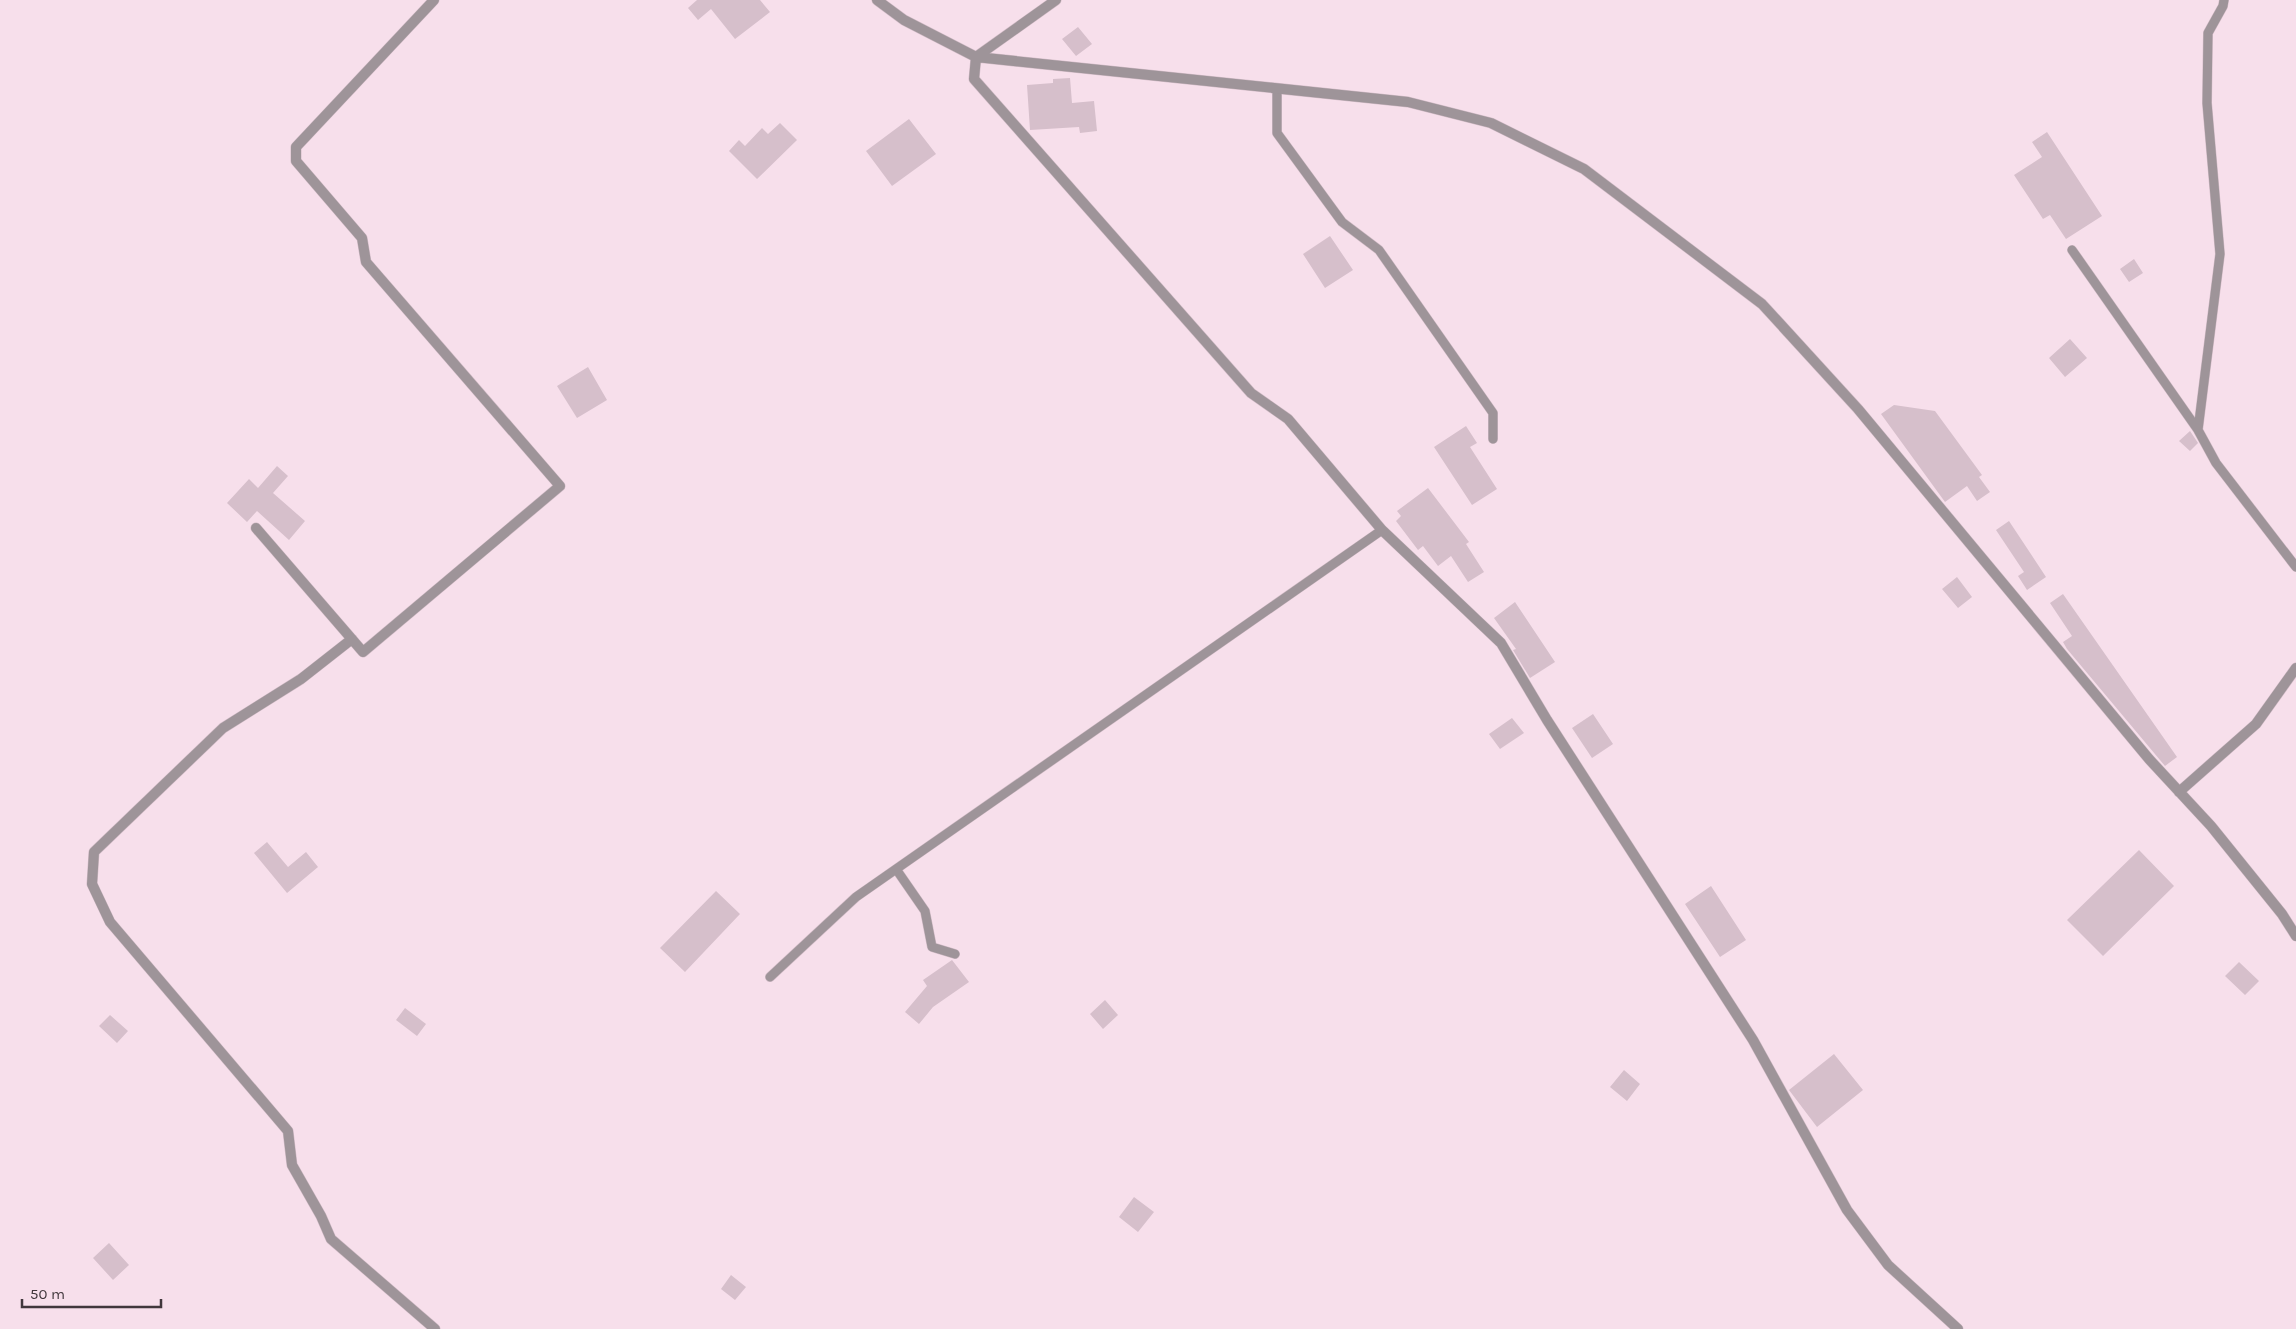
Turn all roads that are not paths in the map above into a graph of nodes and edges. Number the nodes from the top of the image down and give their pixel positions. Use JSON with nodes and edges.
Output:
{"nodes":[{"id":1,"x":434,"y":0,"type":"edge"},
{"id":2,"x":877,"y":0,"type":"edge"},
{"id":3,"x":1056,"y":0,"type":"edge"},
{"id":4,"x":2224,"y":0,"type":"edge"},
{"id":5,"x":976,"y":57,"type":"junction"},
{"id":6,"x":1277,"y":89,"type":"junction"},
{"id":7,"x":2072,"y":250,"type":"dead end"},
{"id":8,"x":2198,"y":430,"type":"junction"},
{"id":9,"x":1493,"y":439,"type":"dead end"},
{"id":10,"x":256,"y":528,"type":"dead end"},
{"id":11,"x":1382,"y":530,"type":"junction"},
{"id":12,"x":2296,"y":567,"type":"edge"},
{"id":13,"x":352,"y":639,"type":"junction"},
{"id":14,"x":2296,"y":668,"type":"edge"},
{"id":15,"x":2179,"y":792,"type":"junction"},
{"id":16,"x":896,"y":869,"type":"junction"},
{"id":17,"x":2296,"y":936,"type":"edge"},
{"id":18,"x":955,"y":954,"type":"dead end"},
{"id":19,"x":770,"y":977,"type":"dead end"},
{"id":20,"x":435,"y":1329,"type":"edge"},
{"id":21,"x":1958,"y":1329,"type":"edge"}],
"edges":[{"from":1,"to":13,"type":"street"},
{"from":2,"to":5,"type":"street"},
{"from":3,"to":5,"type":"street"},
{"from":4,"to":8,"type":"lane"},
{"from":5,"to":6,"type":"street"},
{"from":5,"to":11,"type":"street"},
{"from":6,"to":9,"type":"lane"},
{"from":6,"to":15,"type":"street"},
{"from":7,"to":8,"type":"lane"},
{"from":8,"to":12,"type":"lane"},
{"from":10,"to":13,"type":"street"},
{"from":11,"to":16,"type":"lane"},
{"from":11,"to":21,"type":"street"},
{"from":13,"to":20,"type":"street"},
{"from":14,"to":15,"type":"street"},
{"from":15,"to":17,"type":"street"},
{"from":16,"to":18,"type":"lane"},
{"from":16,"to":19,"type":"lane"}]}
